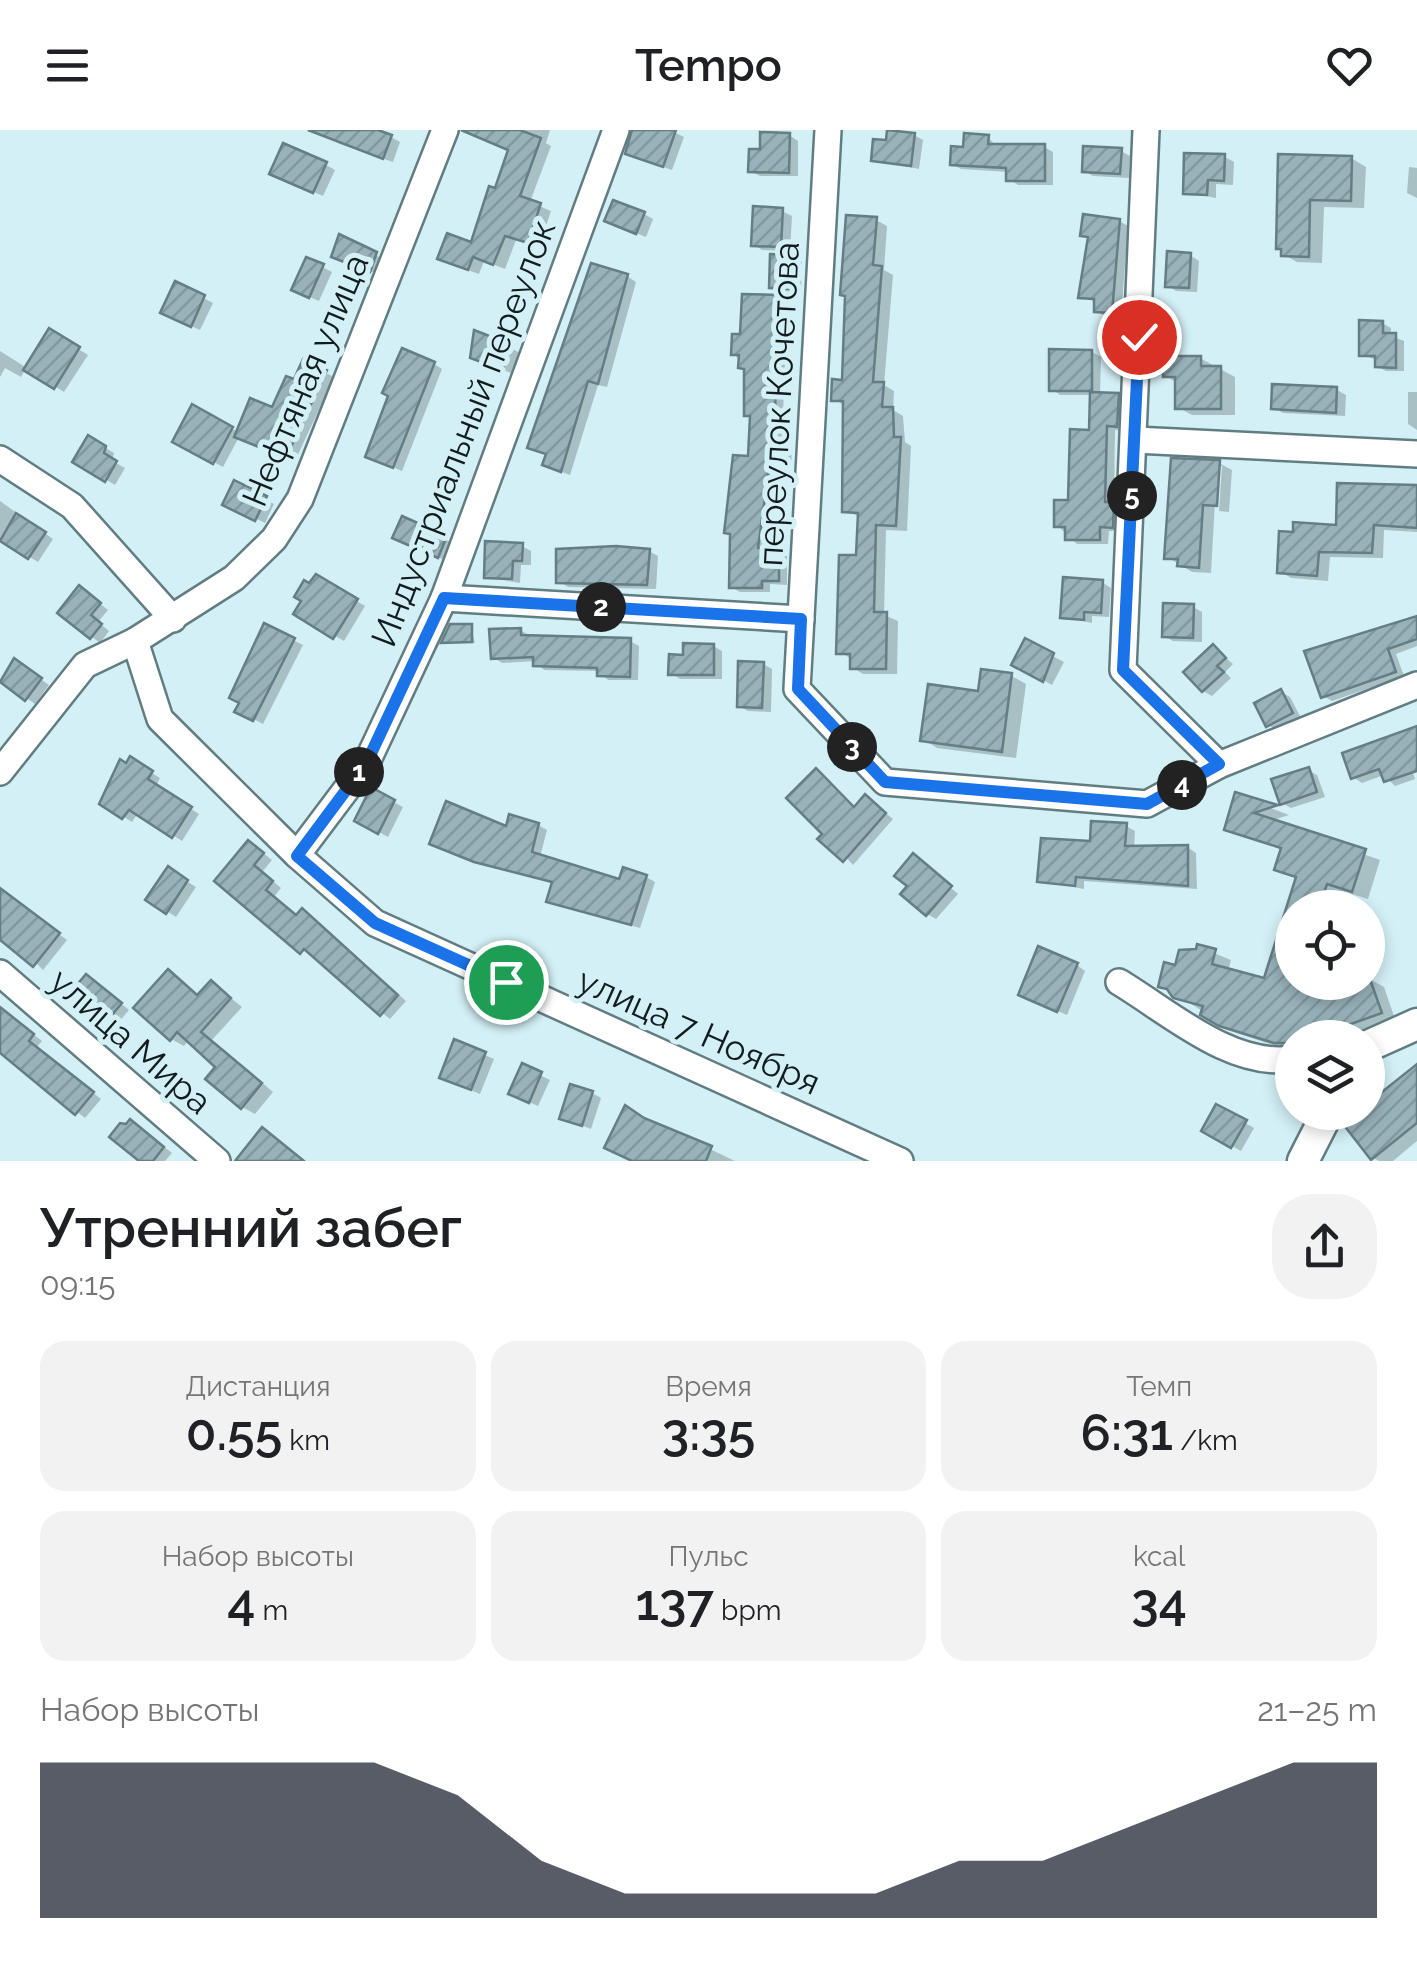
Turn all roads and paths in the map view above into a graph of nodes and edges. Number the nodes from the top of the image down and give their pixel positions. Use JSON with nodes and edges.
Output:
{"nodes":[{"id":1,"x":446,"y":130,"type":"edge"},
{"id":2,"x":616,"y":130,"type":"edge"},
{"id":3,"x":828,"y":130,"type":"edge"},
{"id":4,"x":1146,"y":130,"type":"edge"},
{"id":5,"x":1135,"y":440,"type":"junction"},
{"id":6,"x":1417,"y":454,"type":"edge"},
{"id":7,"x":0,"y":458,"type":"edge"},
{"id":8,"x":444,"y":598,"type":"junction"},
{"id":9,"x":173,"y":619,"type":"junction"},
{"id":10,"x":801,"y":619,"type":"junction"},
{"id":11,"x":136,"y":641,"type":"junction"},
{"id":12,"x":1417,"y":686,"type":"edge"},
{"id":13,"x":1219,"y":764,"type":"junction"},
{"id":14,"x":0,"y":772,"type":"edge"},
{"id":15,"x":297,"y":856,"type":"junction"},
{"id":16,"x":0,"y":973,"type":"edge"},
{"id":17,"x":1119,"y":982,"type":"dead end"},
{"id":18,"x":1417,"y":1024,"type":"edge"},
{"id":19,"x":1385,"y":1038,"type":"edge"},
{"id":20,"x":1275,"y":1061,"type":"edge"},
{"id":21,"x":1319,"y":1130,"type":"edge"},
{"id":22,"x":217,"y":1161,"type":"edge"},
{"id":23,"x":900,"y":1161,"type":"edge"},
{"id":24,"x":1303,"y":1161,"type":"edge"}],
"edges":[{"from":1,"to":9,"type":"street","name":"Нефтяная улица"},
{"from":2,"to":8,"type":"street","name":"Индустриальный переулок"},
{"from":3,"to":10,"type":"street","name":"переулок Кочетова"},
{"from":4,"to":5,"type":"street"},
{"from":5,"to":6,"type":"street"},
{"from":5,"to":13,"type":"street"},
{"from":7,"to":9,"type":"street"},
{"from":8,"to":10,"type":"street"},
{"from":8,"to":15,"type":"street","name":"Индустриальный переулок"},
{"from":9,"to":11,"type":"street","name":"Нефтяная улица"},
{"from":10,"to":13,"type":"street","name":"переулок Кочетова"},
{"from":11,"to":14,"type":"street","name":"Нефтяная улица"},
{"from":11,"to":15,"type":"street","name":"улица 7 Ноября"},
{"from":12,"to":13,"type":"street","name":"переулок Кочетова"},
{"from":15,"to":23,"type":"street","name":"улица 7 Ноября"},
{"from":16,"to":22,"type":"street","name":"улица Мира"},
{"from":17,"to":20,"type":"street"},
{"from":18,"to":19,"type":"street"},
{"from":21,"to":24,"type":"street"}]}
